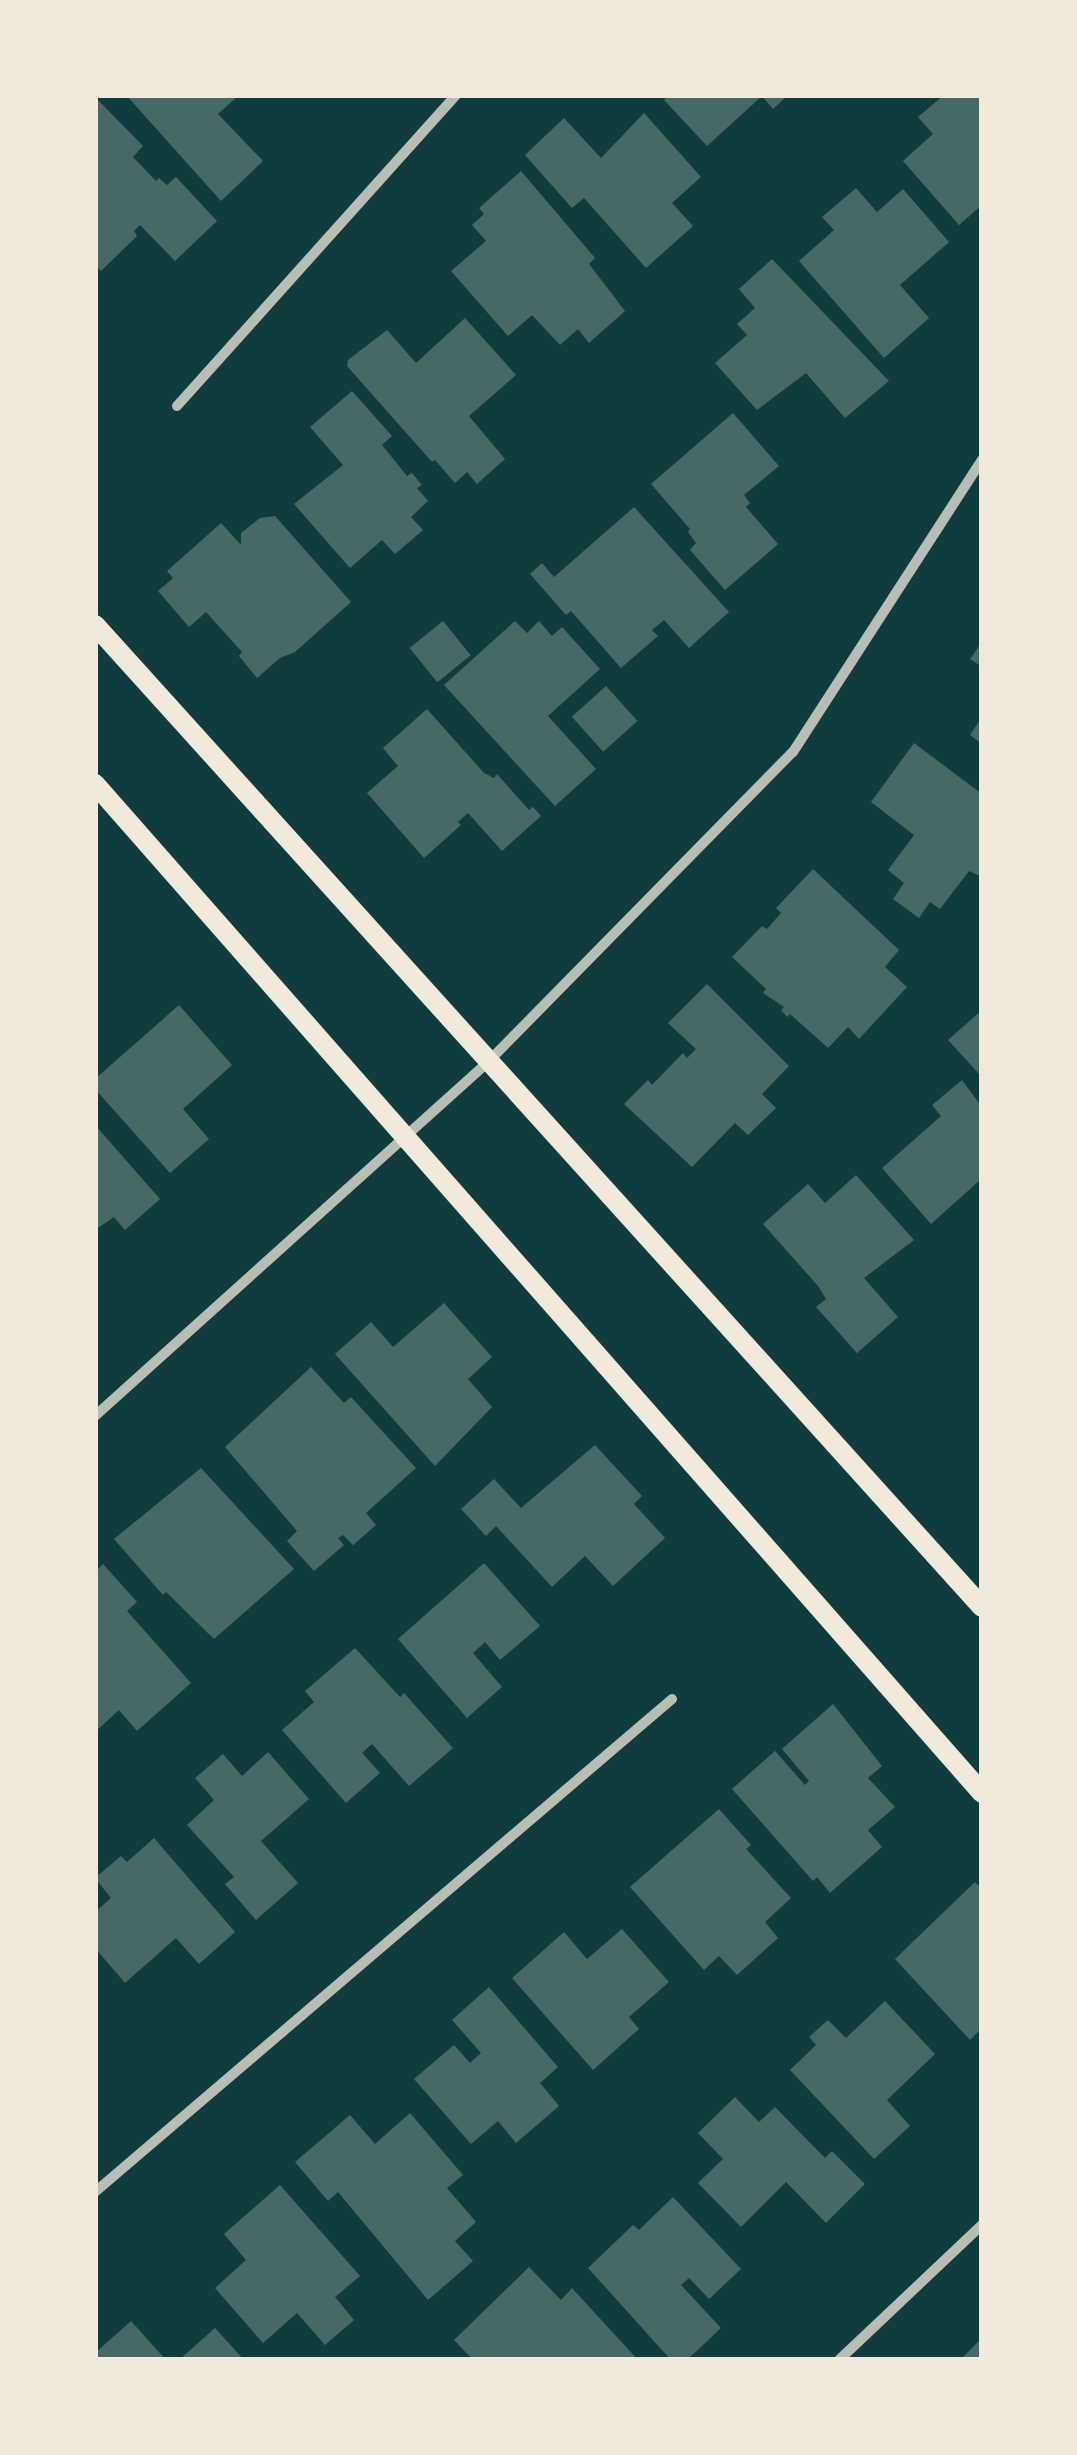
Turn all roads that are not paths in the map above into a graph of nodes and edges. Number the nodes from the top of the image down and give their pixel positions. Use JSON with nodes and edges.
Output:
{"nodes":[{"id":1,"x":456,"y":95,"type":"edge"},
{"id":2,"x":178,"y":406,"type":"dead end"},
{"id":3,"x":982,"y":460,"type":"edge"},
{"id":4,"x":95,"y":625,"type":"edge"},
{"id":5,"x":95,"y":784,"type":"edge"},
{"id":6,"x":488,"y":1062,"type":"junction"},
{"id":7,"x":406,"y":1136,"type":"junction"},
{"id":8,"x":95,"y":1416,"type":"edge"},
{"id":9,"x":982,"y":1608,"type":"edge"},
{"id":10,"x":672,"y":1698,"type":"dead end"},
{"id":11,"x":982,"y":1793,"type":"edge"},
{"id":12,"x":95,"y":2192,"type":"edge"},
{"id":13,"x":982,"y":2225,"type":"edge"},
{"id":14,"x":839,"y":2360,"type":"edge"}],
"edges":[{"from":1,"to":2,"type":"street"},
{"from":3,"to":6,"type":"street"},
{"from":4,"to":6,"type":"main road"},
{"from":5,"to":7,"type":"main road"},
{"from":6,"to":7,"type":"street"},
{"from":6,"to":9,"type":"main road"},
{"from":7,"to":8,"type":"street"},
{"from":7,"to":11,"type":"main road"},
{"from":10,"to":12,"type":"street"},
{"from":13,"to":14,"type":"street"}]}
